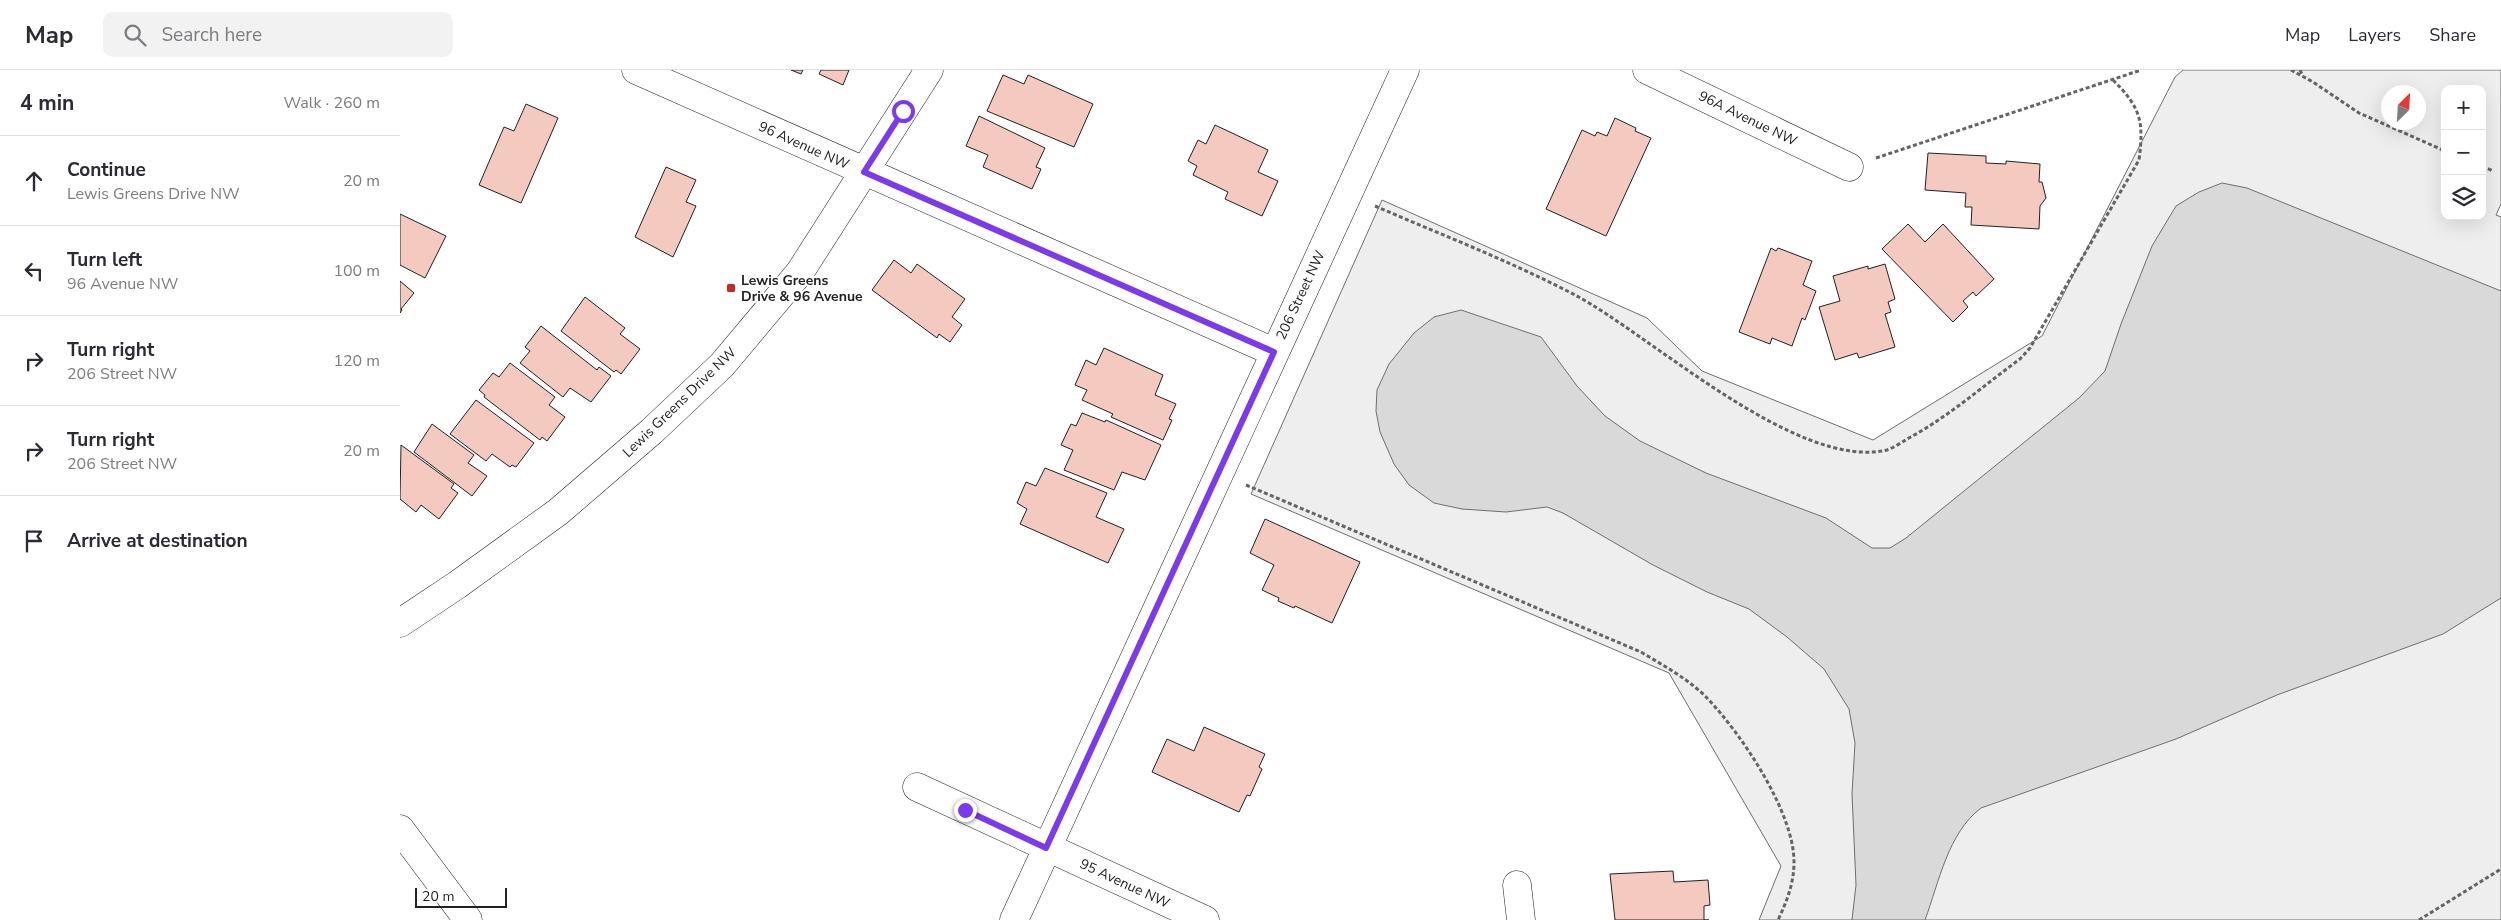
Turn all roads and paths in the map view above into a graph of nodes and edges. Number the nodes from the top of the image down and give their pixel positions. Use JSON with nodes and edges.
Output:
{"nodes":[{"id":1,"x":636,"y":70,"type":"edge"},
{"id":2,"x":929,"y":70,"type":"edge"},
{"id":3,"x":1405,"y":70,"type":"edge"},
{"id":4,"x":1647,"y":70,"type":"edge"},
{"id":5,"x":2140,"y":70,"type":"edge"},
{"id":6,"x":2291,"y":70,"type":"edge"},
{"id":7,"x":2300,"y":70,"type":"edge"},
{"id":8,"x":2304,"y":77,"type":"junction"},
{"id":9,"x":2113,"y":80,"type":"junction"},
{"id":10,"x":2441,"y":148,"type":"edge"},
{"id":11,"x":1849,"y":167,"type":"joint"},
{"id":12,"x":2486,"y":168,"type":"edge"},
{"id":13,"x":2493,"y":171,"type":"dead end"},
{"id":14,"x":864,"y":172,"type":"junction"},
{"id":15,"x":1371,"y":204,"type":"dead end"},
{"id":16,"x":1274,"y":352,"type":"junction"},
{"id":17,"x":1240,"y":482,"type":"dead end"},
{"id":18,"x":400,"y":622,"type":"edge"},
{"id":19,"x":917,"y":788,"type":"dead end"},
{"id":20,"x":400,"y":829,"type":"edge"},
{"id":21,"x":1046,"y":848,"type":"junction"},
{"id":22,"x":2501,"y":870,"type":"edge"},
{"id":23,"x":1518,"y":885,"type":"dead end"},
{"id":24,"x":468,"y":920,"type":"edge"},
{"id":25,"x":1014,"y":920,"type":"edge"},
{"id":26,"x":1205,"y":920,"type":"edge"},
{"id":27,"x":1521,"y":920,"type":"edge"},
{"id":28,"x":1778,"y":920,"type":"edge"},
{"id":29,"x":2419,"y":920,"type":"edge"}],
"edges":[{"from":1,"to":14,"type":"street","name":"96 Avenue NW"},
{"from":2,"to":14,"type":"street","name":"Lewis Greens Drive NW"},
{"from":3,"to":16,"type":"street","name":"206 Street NW"},
{"from":4,"to":11,"type":"street","name":"96A Avenue NW"},
{"from":5,"to":9,"type":"path"},
{"from":6,"to":8,"type":"path"},
{"from":7,"to":8,"type":"path"},
{"from":8,"to":10,"type":"path"},
{"from":9,"to":11,"type":"path"},
{"from":9,"to":15,"type":"path"},
{"from":12,"to":13,"type":"path"},
{"from":14,"to":16,"type":"street","name":"96 Avenue NW"},
{"from":14,"to":18,"type":"street","name":"Lewis Greens Drive NW"},
{"from":16,"to":21,"type":"street","name":"206 Street NW"},
{"from":17,"to":28,"type":"path"},
{"from":19,"to":21,"type":"street"},
{"from":20,"to":24,"type":"street"},
{"from":21,"to":25,"type":"street","name":"206 Street NW"},
{"from":21,"to":26,"type":"street","name":"95 Avenue NW"},
{"from":22,"to":29,"type":"path"},
{"from":23,"to":27,"type":"street"}]}
